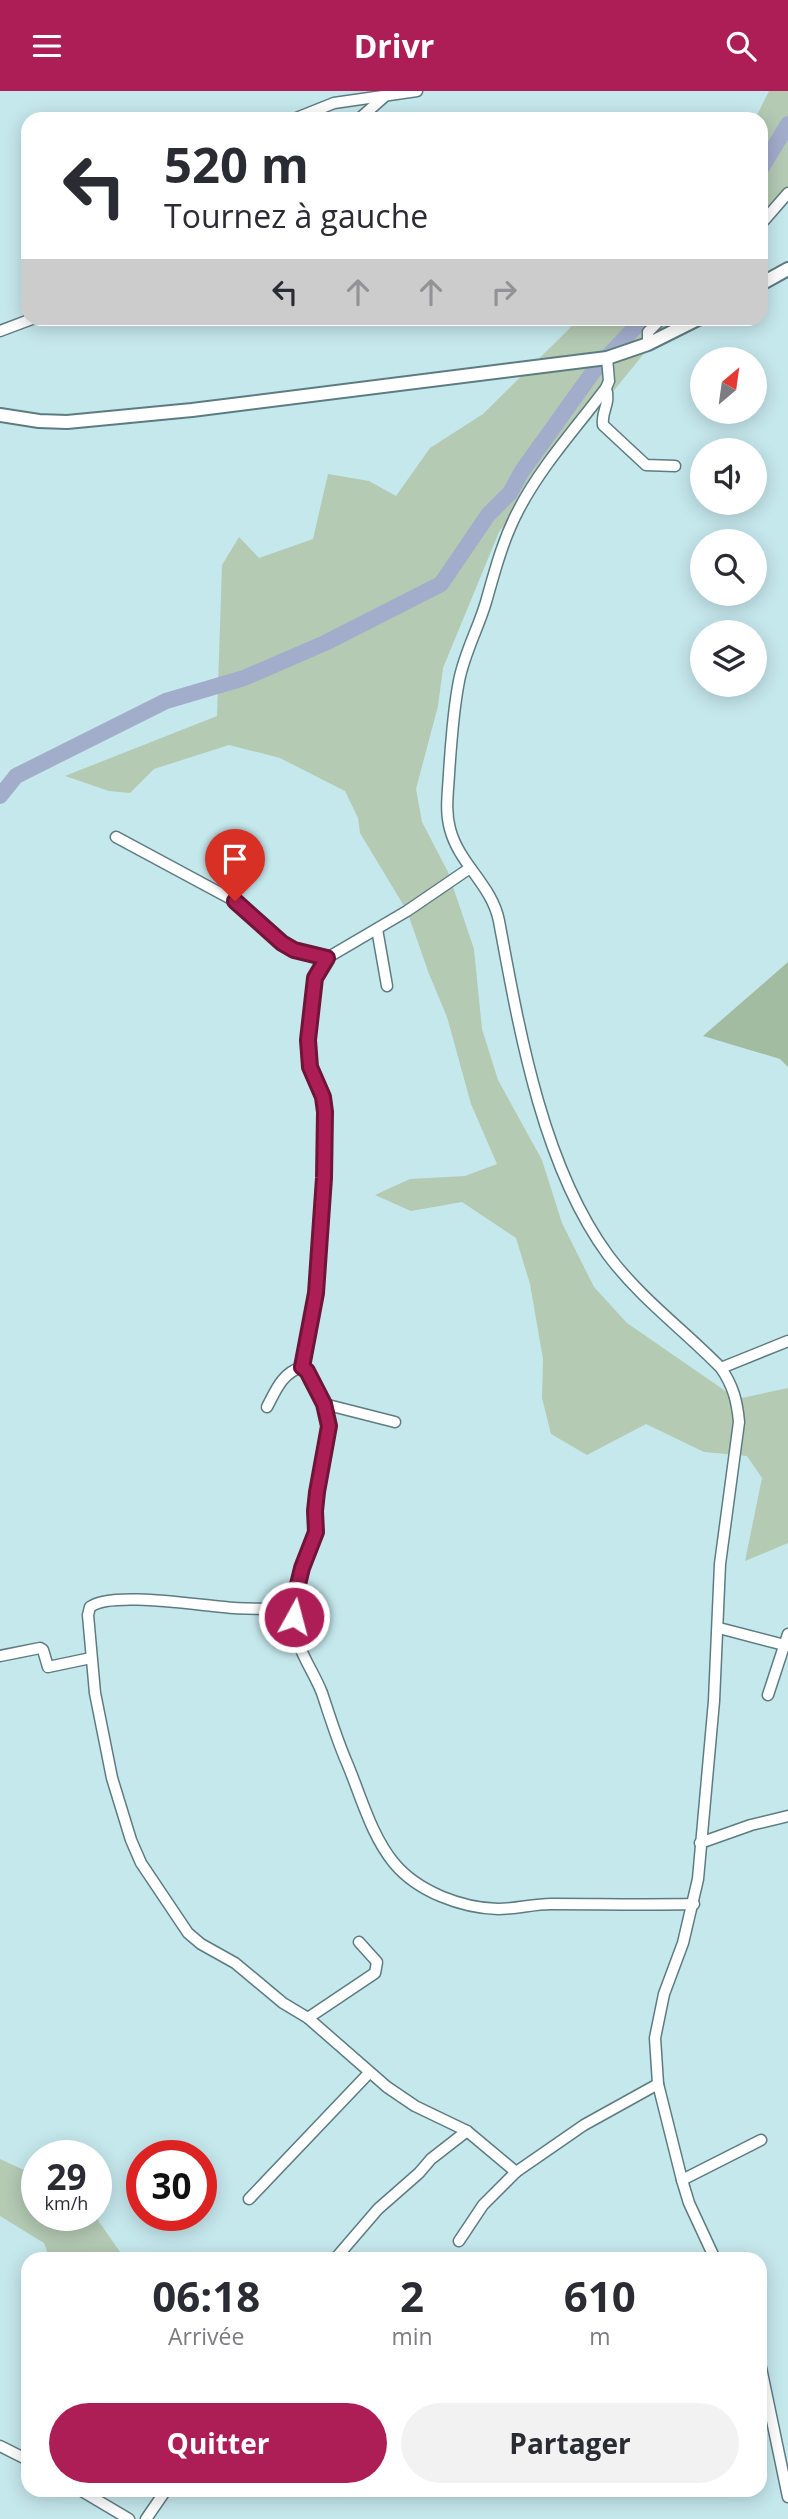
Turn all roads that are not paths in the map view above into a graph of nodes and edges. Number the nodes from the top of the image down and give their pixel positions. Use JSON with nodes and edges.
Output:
{"nodes":[{"id":1,"x":417,"y":91,"type":"edge"},
{"id":2,"x":383,"y":93,"type":"edge"},
{"id":3,"x":312,"y":112,"type":"edge"},
{"id":4,"x":365,"y":112,"type":"edge"},
{"id":5,"x":788,"y":193,"type":"edge"},
{"id":6,"x":768,"y":216,"type":"edge"},
{"id":7,"x":788,"y":269,"type":"edge"},
{"id":8,"x":768,"y":280,"type":"edge"},
{"id":9,"x":21,"y":323,"type":"edge"},
{"id":10,"x":654,"y":326,"type":"edge"},
{"id":11,"x":684,"y":326,"type":"edge"},
{"id":12,"x":0,"y":331,"type":"edge"},
{"id":13,"x":648,"y":344,"type":"junction"},
{"id":14,"x":607,"y":358,"type":"junction"},
{"id":15,"x":606,"y":388,"type":"junction"},
{"id":16,"x":0,"y":415,"type":"edge"},
{"id":17,"x":675,"y":466,"type":"dead end"},
{"id":18,"x":116,"y":837,"type":"dead end"},
{"id":19,"x":470,"y":868,"type":"junction"},
{"id":20,"x":377,"y":929,"type":"junction"},
{"id":21,"x":327,"y":958,"type":"junction"},
{"id":22,"x":387,"y":986,"type":"dead end"},
{"id":23,"x":788,"y":1341,"type":"edge"},
{"id":24,"x":302,"y":1367,"type":"junction"},
{"id":25,"x":721,"y":1368,"type":"junction"},
{"id":26,"x":324,"y":1404,"type":"junction"},
{"id":27,"x":267,"y":1407,"type":"dead end"},
{"id":28,"x":396,"y":1422,"type":"dead end"},
{"id":29,"x":294,"y":1609,"type":"junction"},
{"id":30,"x":719,"y":1628,"type":"junction"},
{"id":31,"x":788,"y":1634,"type":"edge"},
{"id":32,"x":786,"y":1645,"type":"edge"},
{"id":33,"x":0,"y":1656,"type":"edge"},
{"id":34,"x":91,"y":1658,"type":"junction"},
{"id":35,"x":768,"y":1695,"type":"dead end"},
{"id":36,"x":788,"y":1816,"type":"edge"},
{"id":37,"x":700,"y":1843,"type":"junction"},
{"id":38,"x":694,"y":1903,"type":"junction"},
{"id":39,"x":359,"y":1942,"type":"dead end"},
{"id":40,"x":309,"y":2018,"type":"junction"},
{"id":41,"x":369,"y":2073,"type":"junction"},
{"id":42,"x":657,"y":2084,"type":"junction"},
{"id":43,"x":467,"y":2131,"type":"junction"},
{"id":44,"x":761,"y":2140,"type":"dead end"},
{"id":45,"x":516,"y":2172,"type":"junction"},
{"id":46,"x":682,"y":2180,"type":"junction"},
{"id":47,"x":249,"y":2199,"type":"dead end"},
{"id":48,"x":459,"y":2241,"type":"dead end"},
{"id":49,"x":341,"y":2252,"type":"edge"},
{"id":50,"x":712,"y":2252,"type":"edge"},
{"id":51,"x":767,"y":2391,"type":"edge"},
{"id":52,"x":0,"y":2447,"type":"edge"},
{"id":53,"x":21,"y":2457,"type":"edge"},
{"id":54,"x":785,"y":2464,"type":"edge"},
{"id":55,"x":92,"y":2497,"type":"edge"},
{"id":56,"x":161,"y":2497,"type":"edge"},
{"id":57,"x":788,"y":2497,"type":"edge"},
{"id":58,"x":129,"y":2519,"type":"edge"},
{"id":59,"x":146,"y":2519,"type":"edge"}],
"edges":[{"from":1,"to":2,"type":"street"},
{"from":2,"to":3,"type":"street"},
{"from":2,"to":4,"type":"street"},
{"from":5,"to":6,"type":"street"},
{"from":7,"to":8,"type":"main road"},
{"from":9,"to":12,"type":"street"},
{"from":10,"to":13,"type":"street"},
{"from":11,"to":13,"type":"main road"},
{"from":13,"to":14,"type":"main road"},
{"from":14,"to":15,"type":"street"},
{"from":14,"to":16,"type":"main road"},
{"from":15,"to":17,"type":"street"},
{"from":15,"to":19,"type":"street"},
{"from":18,"to":21,"type":"street"},
{"from":19,"to":20,"type":"street"},
{"from":19,"to":25,"type":"street"},
{"from":20,"to":21,"type":"street"},
{"from":20,"to":22,"type":"street"},
{"from":21,"to":24,"type":"street"},
{"from":23,"to":25,"type":"street"},
{"from":24,"to":26,"type":"street"},
{"from":24,"to":27,"type":"street"},
{"from":25,"to":30,"type":"street"},
{"from":26,"to":28,"type":"street"},
{"from":26,"to":29,"type":"street"},
{"from":29,"to":34,"type":"street"},
{"from":29,"to":38,"type":"street"},
{"from":30,"to":32,"type":"street"},
{"from":30,"to":37,"type":"street"},
{"from":31,"to":32,"type":"street"},
{"from":32,"to":35,"type":"street"},
{"from":33,"to":34,"type":"street"},
{"from":34,"to":40,"type":"street"},
{"from":36,"to":37,"type":"street"},
{"from":37,"to":38,"type":"street"},
{"from":38,"to":42,"type":"street"},
{"from":39,"to":40,"type":"street"},
{"from":40,"to":41,"type":"street"},
{"from":41,"to":43,"type":"street"},
{"from":41,"to":47,"type":"street"},
{"from":42,"to":45,"type":"street"},
{"from":42,"to":46,"type":"street"},
{"from":43,"to":45,"type":"street"},
{"from":43,"to":49,"type":"street"},
{"from":44,"to":46,"type":"street"},
{"from":45,"to":48,"type":"street"},
{"from":46,"to":50,"type":"street"},
{"from":51,"to":54,"type":"street"},
{"from":52,"to":53,"type":"street"},
{"from":54,"to":57,"type":"street"},
{"from":55,"to":58,"type":"street"},
{"from":56,"to":59,"type":"street"}]}
